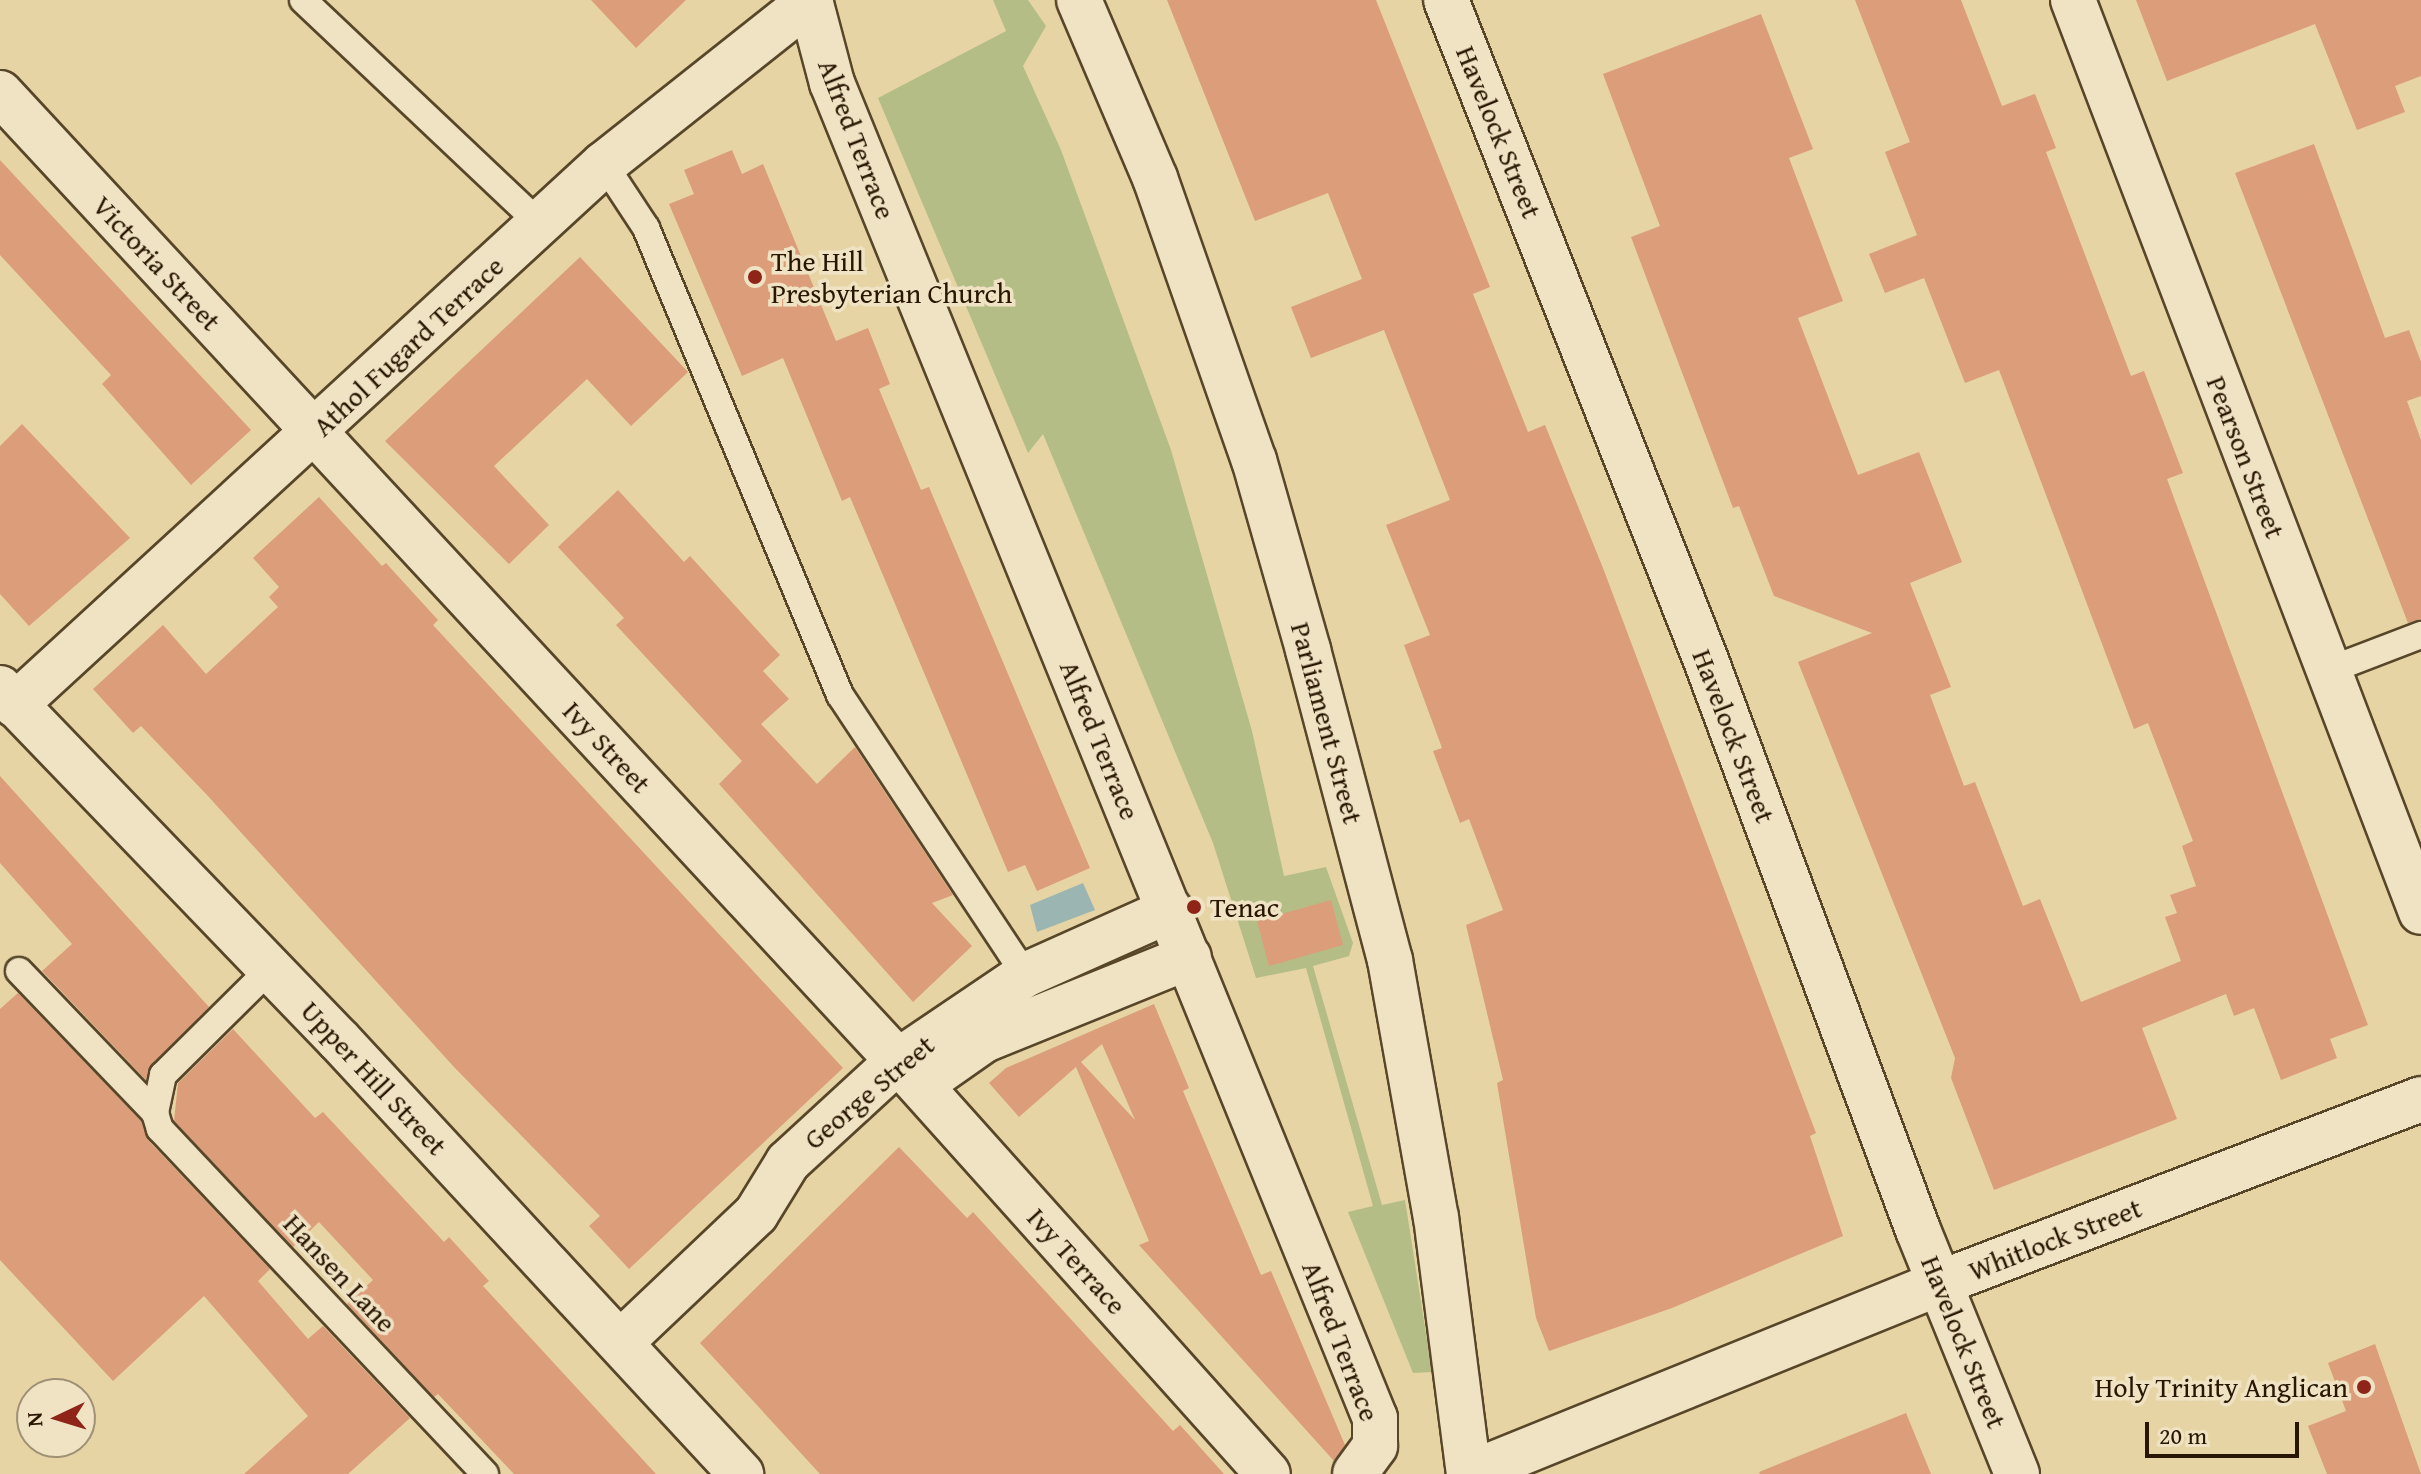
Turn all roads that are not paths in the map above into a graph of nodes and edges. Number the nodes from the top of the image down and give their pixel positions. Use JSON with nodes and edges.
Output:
{"nodes":[{"id":1,"x":303,"y":0,"type":"edge"},
{"id":2,"x":811,"y":0,"type":"edge"},
{"id":3,"x":1079,"y":0,"type":"edge"},
{"id":4,"x":1446,"y":0,"type":"edge"},
{"id":5,"x":2073,"y":0,"type":"edge"},
{"id":6,"x":0,"y":93,"type":"edge"},
{"id":7,"x":604,"y":164,"type":"junction"},
{"id":8,"x":540,"y":224,"type":"junction"},
{"id":9,"x":315,"y":433,"type":"junction"},
{"id":10,"x":2421,"y":635,"type":"edge"},
{"id":11,"x":2327,"y":671,"type":"junction"},
{"id":12,"x":8,"y":697,"type":"edge"},
{"id":13,"x":1170,"y":910,"type":"junction"},
{"id":14,"x":2421,"y":912,"type":"edge"},
{"id":15,"x":1189,"y":957,"type":"junction"},
{"id":16,"x":271,"y":968,"type":"junction"},
{"id":17,"x":19,"y":971,"type":"dead end"},
{"id":18,"x":1025,"y":975,"type":"junction"},
{"id":19,"x":909,"y":1073,"type":"junction"},
{"id":20,"x":2421,"y":1099,"type":"edge"},
{"id":21,"x":155,"y":1113,"type":"junction"},
{"id":22,"x":1940,"y":1283,"type":"junction"},
{"id":23,"x":621,"y":1342,"type":"junction"},
{"id":24,"x":1262,"y":1468,"type":"edge"},
{"id":25,"x":736,"y":1472,"type":"edge"},
{"id":26,"x":485,"y":1474,"type":"edge"},
{"id":27,"x":1355,"y":1474,"type":"edge"},
{"id":28,"x":1469,"y":1474,"type":"edge"},
{"id":29,"x":2017,"y":1474,"type":"edge"}],
"edges":[{"from":1,"to":8,"type":"lane"},
{"from":2,"to":7,"type":"street","name":"Athol Fugard Terrace"},
{"from":2,"to":13,"type":"street","name":"Alfred Terrace"},
{"from":3,"to":28,"type":"street","name":"Parliament Street"},
{"from":4,"to":22,"type":"street","name":"Havelock Street"},
{"from":5,"to":11,"type":"street","name":"Pearson Street"},
{"from":6,"to":9,"type":"street","name":"Victoria Street"},
{"from":7,"to":8,"type":"street","name":"Athol Fugard Terrace"},
{"from":7,"to":18,"type":"lane"},
{"from":8,"to":9,"type":"street","name":"Athol Fugard Terrace"},
{"from":9,"to":12,"type":"street","name":"Athol Fugard Terrace"},
{"from":9,"to":19,"type":"street","name":"Ivy Street"},
{"from":10,"to":11,"type":"lane"},
{"from":11,"to":14,"type":"street","name":"Pearson Street"},
{"from":12,"to":16,"type":"street","name":"Upper Hill Street"},
{"from":13,"to":15,"type":"street","name":"Alfred Terrace"},
{"from":13,"to":18,"type":"street","name":"George Street"},
{"from":15,"to":19,"type":"street","name":"George Street"},
{"from":15,"to":27,"type":"street","name":"Alfred Terrace"},
{"from":16,"to":21,"type":"lane"},
{"from":16,"to":23,"type":"street","name":"Upper Hill Street"},
{"from":17,"to":21,"type":"lane","name":"Hansen Lane"},
{"from":18,"to":19,"type":"street","name":"George Street"},
{"from":19,"to":23,"type":"street","name":"George Street"},
{"from":19,"to":24,"type":"street","name":"Ivy Terrace"},
{"from":20,"to":22,"type":"street","name":"Whitlock Street"},
{"from":21,"to":26,"type":"lane","name":"Hansen Lane"},
{"from":22,"to":28,"type":"street","name":"Whitlock Street"},
{"from":22,"to":29,"type":"street","name":"Havelock Street"},
{"from":23,"to":25,"type":"street","name":"Upper Hill Street"}]}
